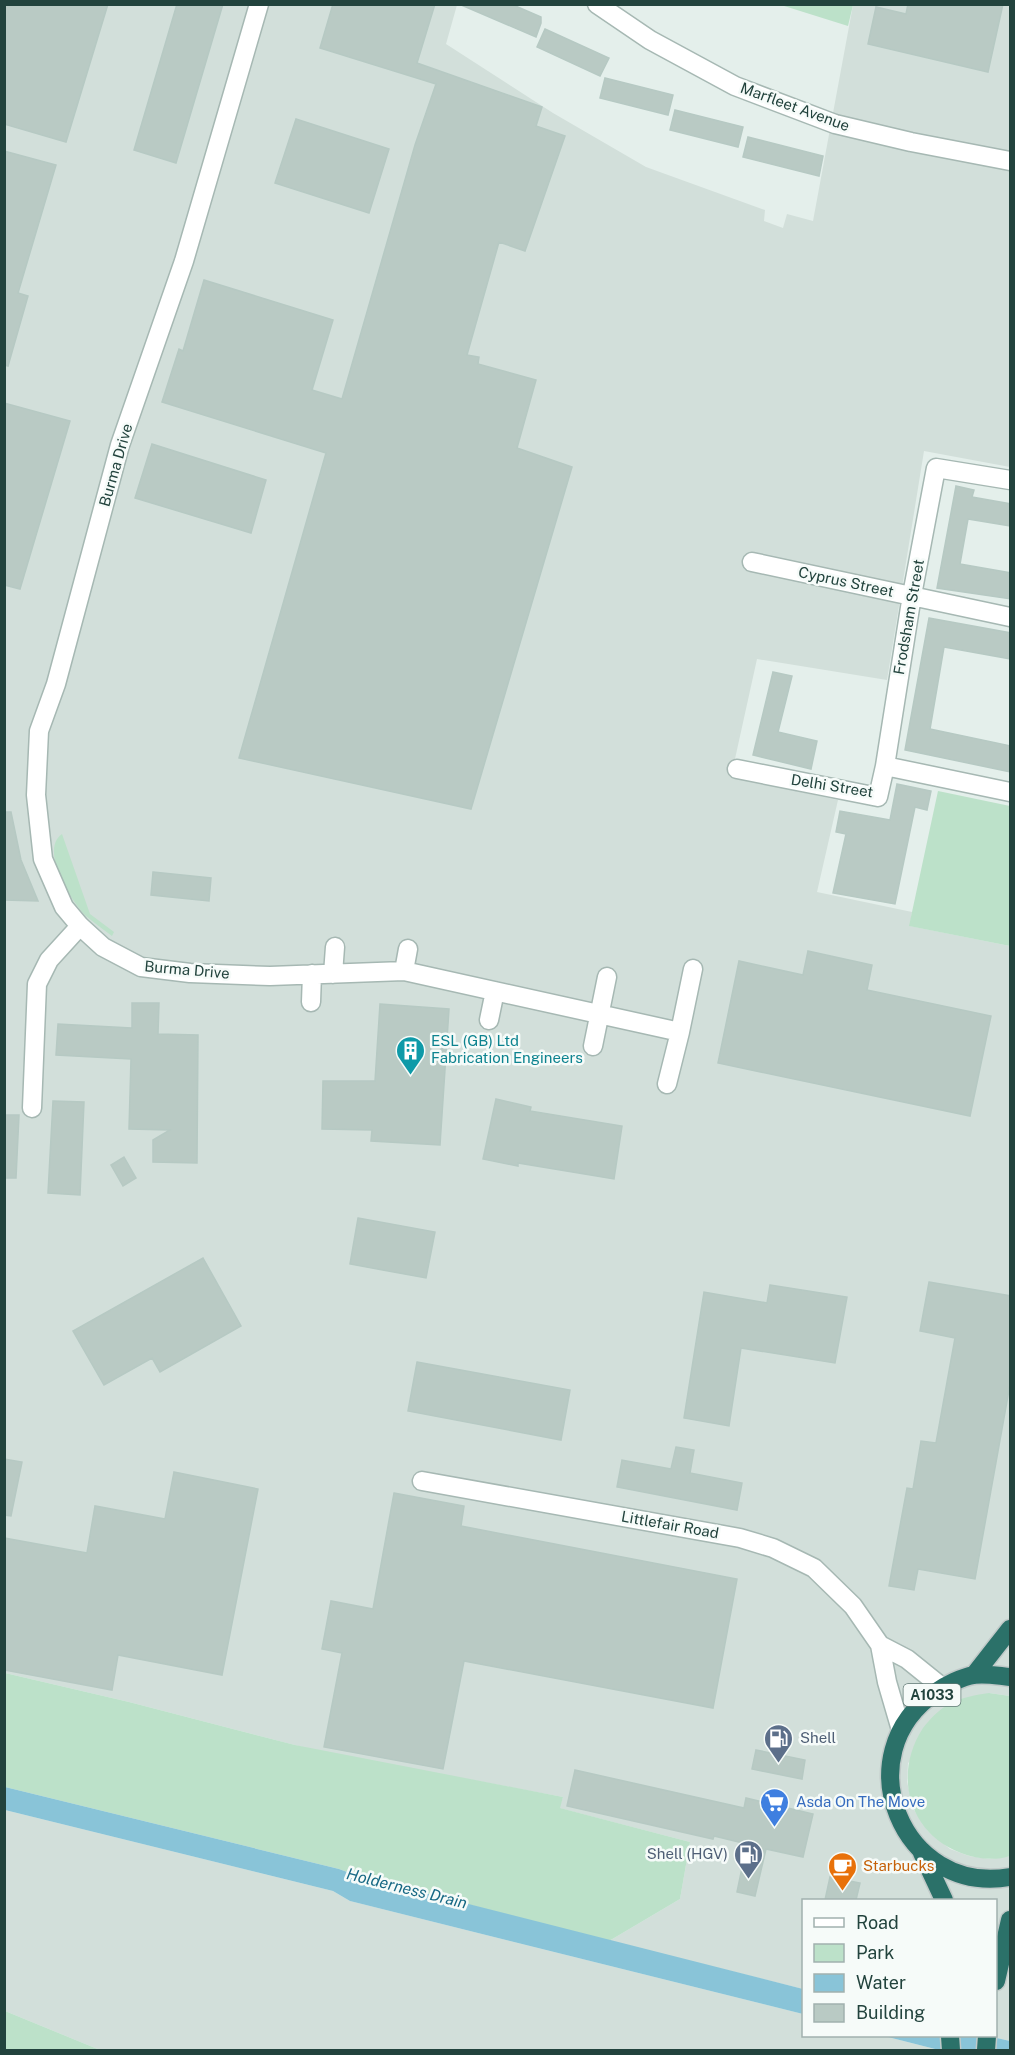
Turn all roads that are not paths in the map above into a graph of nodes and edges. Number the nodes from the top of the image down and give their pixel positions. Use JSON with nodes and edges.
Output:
{"nodes":[{"id":1,"x":259,"y":4,"type":"edge"},
{"id":2,"x":597,"y":4,"type":"edge"},
{"id":3,"x":1011,"y":161,"type":"edge"},
{"id":4,"x":1011,"y":480,"type":"edge"},
{"id":5,"x":752,"y":562,"type":"dead end"},
{"id":6,"x":912,"y":595,"type":"junction"},
{"id":7,"x":1011,"y":617,"type":"edge"},
{"id":8,"x":885,"y":766,"type":"junction"},
{"id":9,"x":737,"y":769,"type":"dead end"},
{"id":10,"x":1011,"y":792,"type":"edge"},
{"id":11,"x":81,"y":926,"type":"junction"},
{"id":12,"x":335,"y":947,"type":"dead end"},
{"id":13,"x":408,"y":949,"type":"dead end"},
{"id":14,"x":693,"y":969,"type":"dead end"},
{"id":15,"x":404,"y":971,"type":"junction"},
{"id":16,"x":312,"y":974,"type":"junction"},
{"id":17,"x":333,"y":974,"type":"junction"},
{"id":18,"x":607,"y":977,"type":"dead end"},
{"id":19,"x":495,"y":992,"type":"junction"},
{"id":20,"x":310,"y":1002,"type":"dead end"},
{"id":21,"x":599,"y":1014,"type":"junction"},
{"id":22,"x":489,"y":1020,"type":"dead end"},
{"id":23,"x":680,"y":1032,"type":"junction"},
{"id":24,"x":593,"y":1046,"type":"dead end"},
{"id":25,"x":668,"y":1084,"type":"dead end"},
{"id":26,"x":32,"y":1108,"type":"dead end"},
{"id":27,"x":422,"y":1480,"type":"dead end"},
{"id":28,"x":1011,"y":1629,"type":"edge"},
{"id":29,"x":880,"y":1645,"type":"junction"},
{"id":30,"x":974,"y":1675,"type":"junction"},
{"id":31,"x":1011,"y":1677,"type":"edge"},
{"id":32,"x":943,"y":1688,"type":"junction"},
{"id":33,"x":901,"y":1730,"type":"junction"},
{"id":34,"x":921,"y":1851,"type":"junction"},
{"id":35,"x":1011,"y":1876,"type":"edge"},
{"id":36,"x":944,"y":1899,"type":"edge"},
{"id":37,"x":1011,"y":1920,"type":"edge"},
{"id":38,"x":997,"y":1977,"type":"edge"}],
"edges":[{"from":1,"to":11,"type":"street","name":"Burma Drive"},
{"from":2,"to":3,"type":"street","name":"Marfleet Avenue"},
{"from":4,"to":6,"type":"street","name":"Frodsham Street"},
{"from":5,"to":6,"type":"street","name":"Cyprus Street"},
{"from":6,"to":7,"type":"street","name":"Cyprus Street"},
{"from":6,"to":8,"type":"street","name":"Frodsham Street"},
{"from":8,"to":9,"type":"street","name":"Delhi Street"},
{"from":8,"to":10,"type":"street","name":"Delhi Street"},
{"from":11,"to":16,"type":"street","name":"Burma Drive"},
{"from":11,"to":26,"type":"street"},
{"from":12,"to":17,"type":"street"},
{"from":13,"to":15,"type":"street"},
{"from":14,"to":23,"type":"street"},
{"from":15,"to":17,"type":"street","name":"Burma Drive"},
{"from":15,"to":19,"type":"street","name":"Burma Drive"},
{"from":16,"to":17,"type":"street","name":"Burma Drive"},
{"from":16,"to":20,"type":"street"},
{"from":18,"to":21,"type":"street"},
{"from":19,"to":21,"type":"street","name":"Burma Drive"},
{"from":19,"to":22,"type":"street"},
{"from":21,"to":23,"type":"street","name":"Burma Drive"},
{"from":21,"to":24,"type":"street"},
{"from":23,"to":25,"type":"street"},
{"from":27,"to":29,"type":"street","name":"Littlefair Road"},
{"from":28,"to":30,"type":"highway","number":"A1033"},
{"from":29,"to":32,"type":"street","name":"Littlefair Road"},
{"from":29,"to":33,"type":"street","name":"Littlefair Road"},
{"from":30,"to":31,"type":"highway","number":"A1033"},
{"from":30,"to":32,"type":"highway","number":"A1033"},
{"from":32,"to":33,"type":"highway","number":"A1033"},
{"from":33,"to":34,"type":"highway","number":"A1033"},
{"from":34,"to":35,"type":"highway","number":"A1033"},
{"from":34,"to":36,"type":"highway","number":"A1033"},
{"from":37,"to":38,"type":"highway"}]}
